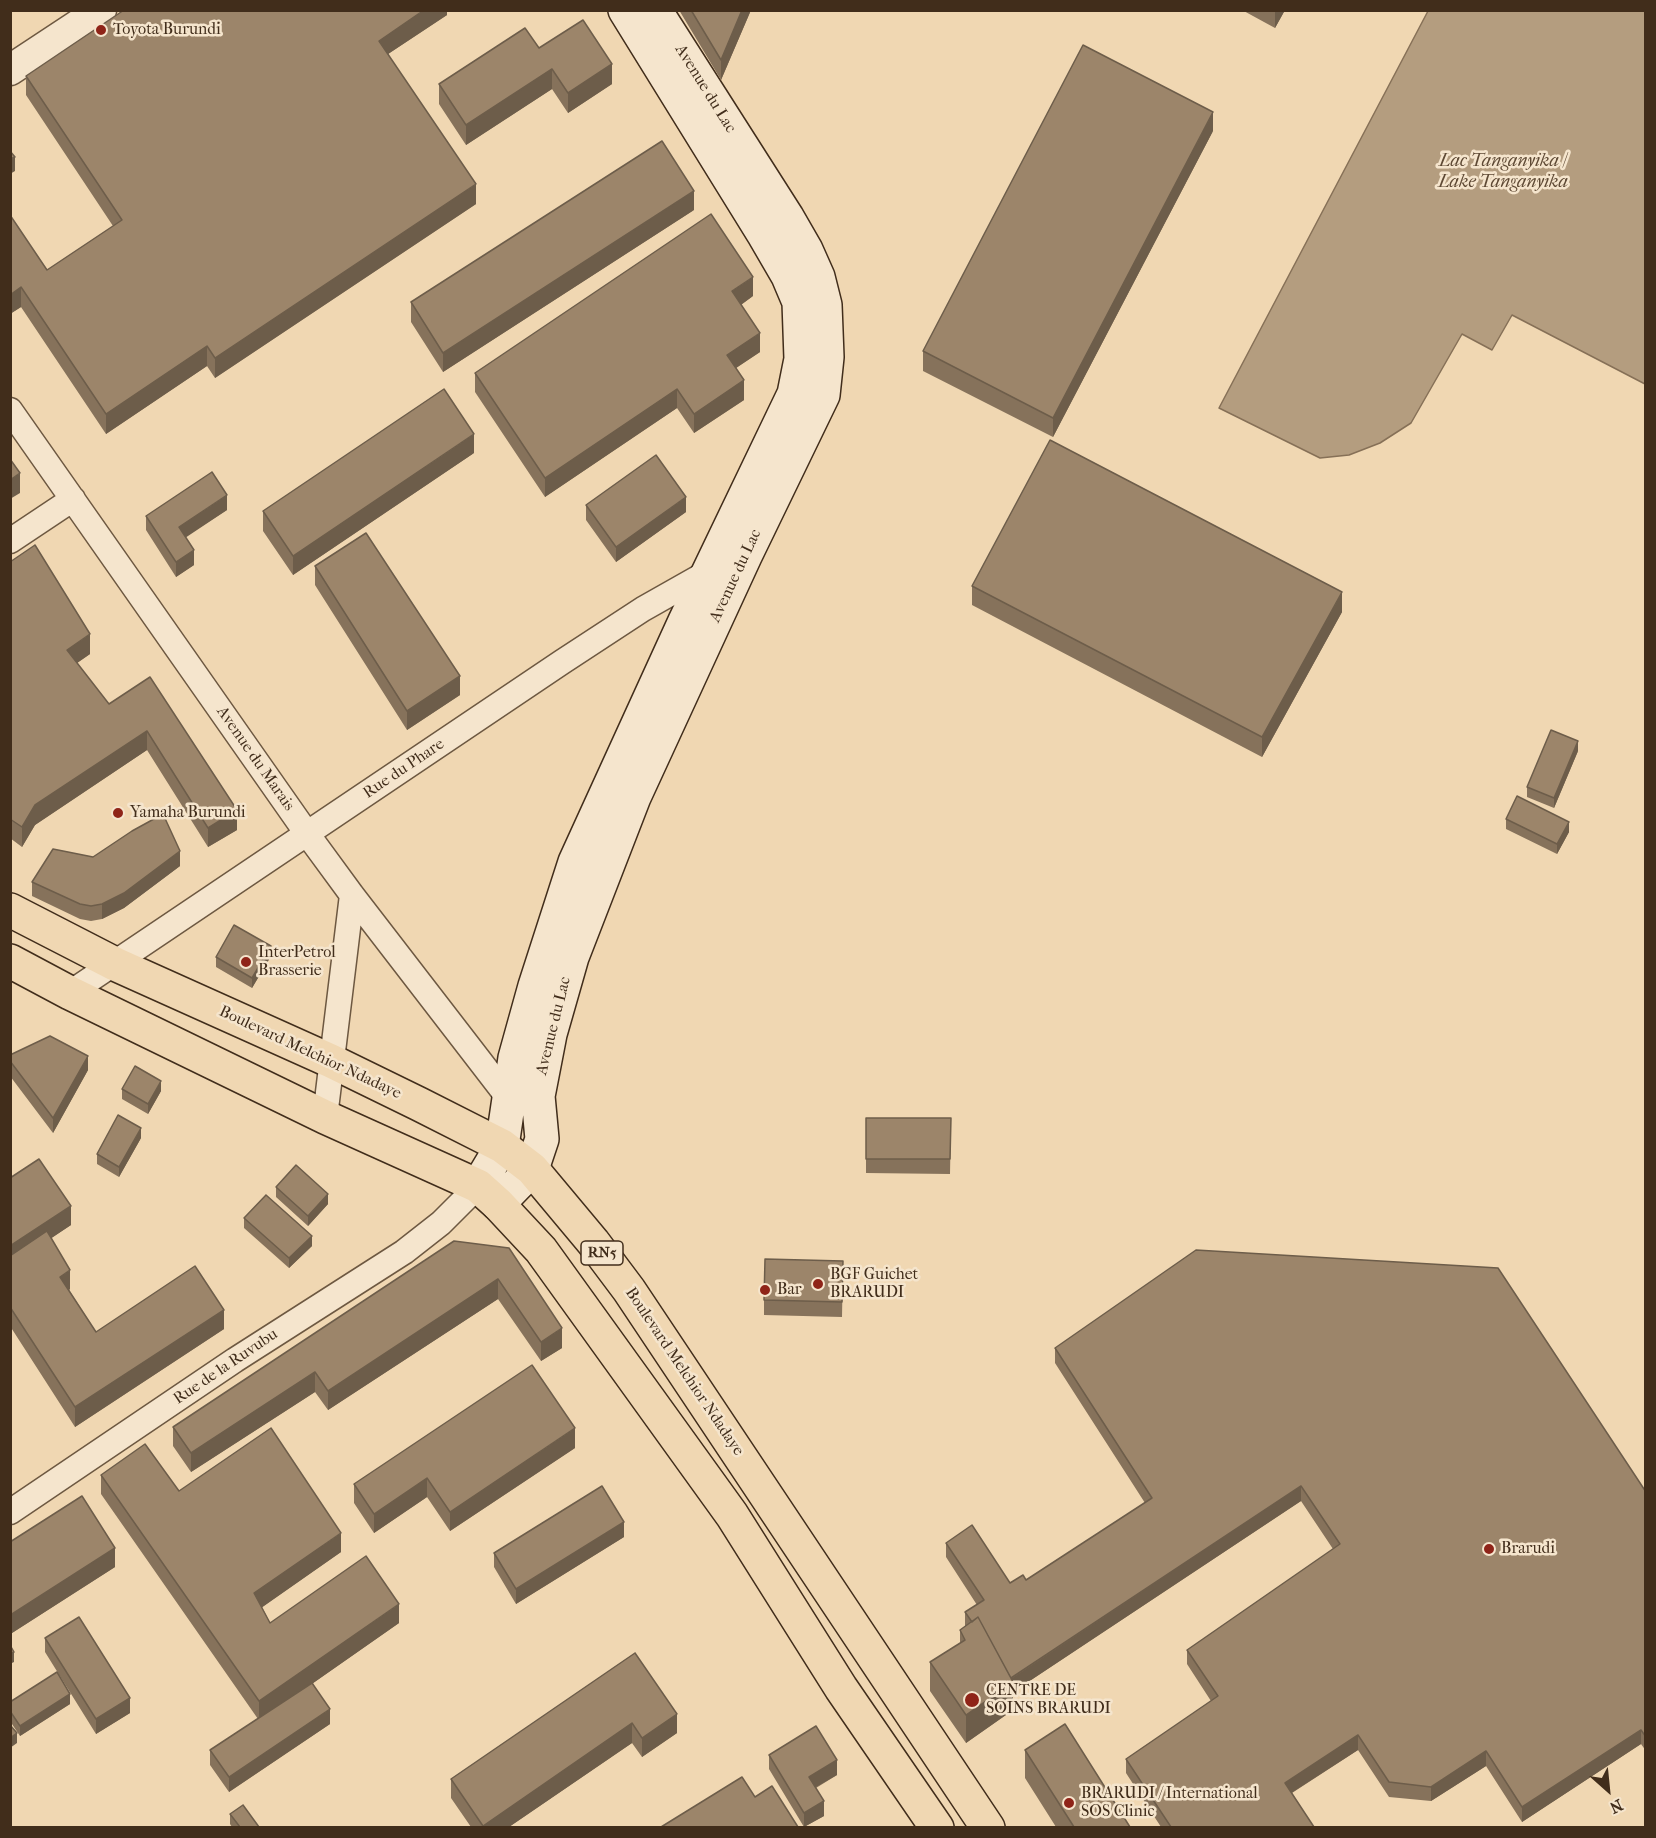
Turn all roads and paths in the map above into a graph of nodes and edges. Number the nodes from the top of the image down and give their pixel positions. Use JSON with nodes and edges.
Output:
{"nodes":[{"id":1,"x":100,"y":10,"type":"edge"},
{"id":2,"x":625,"y":10,"type":"edge"},
{"id":3,"x":655,"y":10,"type":"edge"},
{"id":4,"x":10,"y":70,"type":"edge"},
{"id":5,"x":688,"y":86,"type":"junction"},
{"id":6,"x":10,"y":410,"type":"edge"},
{"id":7,"x":73,"y":498,"type":"junction"},
{"id":8,"x":10,"y":541,"type":"edge"},
{"id":9,"x":745,"y":556,"type":"junction"},
{"id":10,"x":710,"y":571,"type":"junction"},
{"id":11,"x":308,"y":835,"type":"junction"},
{"id":12,"x":352,"y":895,"type":"junction"},
{"id":13,"x":10,"y":910,"type":"edge"},
{"id":14,"x":10,"y":961,"type":"edge"},
{"id":15,"x":115,"y":964,"type":"junction"},
{"id":16,"x":70,"y":993,"type":"junction"},
{"id":17,"x":331,"y":1061,"type":"junction"},
{"id":18,"x":510,"y":1100,"type":"junction"},
{"id":19,"x":325,"y":1117,"type":"junction"},
{"id":20,"x":501,"y":1146,"type":"junction"},
{"id":21,"x":532,"y":1169,"type":"junction"},
{"id":22,"x":488,"y":1195,"type":"junction"},
{"id":23,"x":10,"y":1512,"type":"edge"},
{"id":24,"x":937,"y":1827,"type":"edge"},
{"id":25,"x":988,"y":1827,"type":"edge"}],
"edges":[{"from":1,"to":4,"type":"street"},
{"from":2,"to":5,"type":"main road","name":"Avenue du Lac"},
{"from":3,"to":5,"type":"main road","name":"Avenue du Lac"},
{"from":5,"to":9,"type":"main road","name":"Avenue du Lac"},
{"from":5,"to":10,"type":"main road","name":"Avenue du Lac"},
{"from":6,"to":7,"type":"street","name":"Avenue du Marais"},
{"from":7,"to":8,"type":"street"},
{"from":7,"to":11,"type":"street","name":"Avenue du Marais"},
{"from":9,"to":10,"type":"street","name":"Rue du Phare"},
{"from":9,"to":21,"type":"main road","name":"Avenue du Lac"},
{"from":10,"to":11,"type":"street","name":"Rue du Phare"},
{"from":10,"to":18,"type":"main road","name":"Avenue du Lac"},
{"from":11,"to":12,"type":"street","name":"Avenue du Marais"},
{"from":11,"to":15,"type":"street","name":"Rue du Phare"},
{"from":12,"to":17,"type":"street"},
{"from":12,"to":18,"type":"street","name":"Avenue du Marais"},
{"from":13,"to":15,"type":"main road","name":"Boulevard Melchior Ndadaye","number":"RN5"},
{"from":14,"to":16,"type":"main road","number":"RN5"},
{"from":15,"to":16,"type":"street","name":"Rue du Phare"},
{"from":15,"to":17,"type":"main road","name":"Boulevard Melchior Ndadaye","number":"RN5"},
{"from":16,"to":19,"type":"main road","number":"RN5"},
{"from":17,"to":19,"type":"street"},
{"from":17,"to":20,"type":"main road","name":"Boulevard Melchior Ndadaye","number":"RN5"},
{"from":18,"to":20,"type":"main road","name":"Avenue du Lac"},
{"from":19,"to":22,"type":"main road","number":"RN5"},
{"from":20,"to":21,"type":"main road","name":"Boulevard Melchior Ndadaye","number":"RN5"},
{"from":20,"to":22,"type":"main road","name":"Avenue du Lac"},
{"from":21,"to":22,"type":"main road"},
{"from":21,"to":25,"type":"main road","name":"Boulevard Melchior Ndadaye","number":"RN5"},
{"from":22,"to":23,"type":"street","name":"Rue de la Ruvubu"},
{"from":22,"to":24,"type":"main road","number":"RN5"}]}
